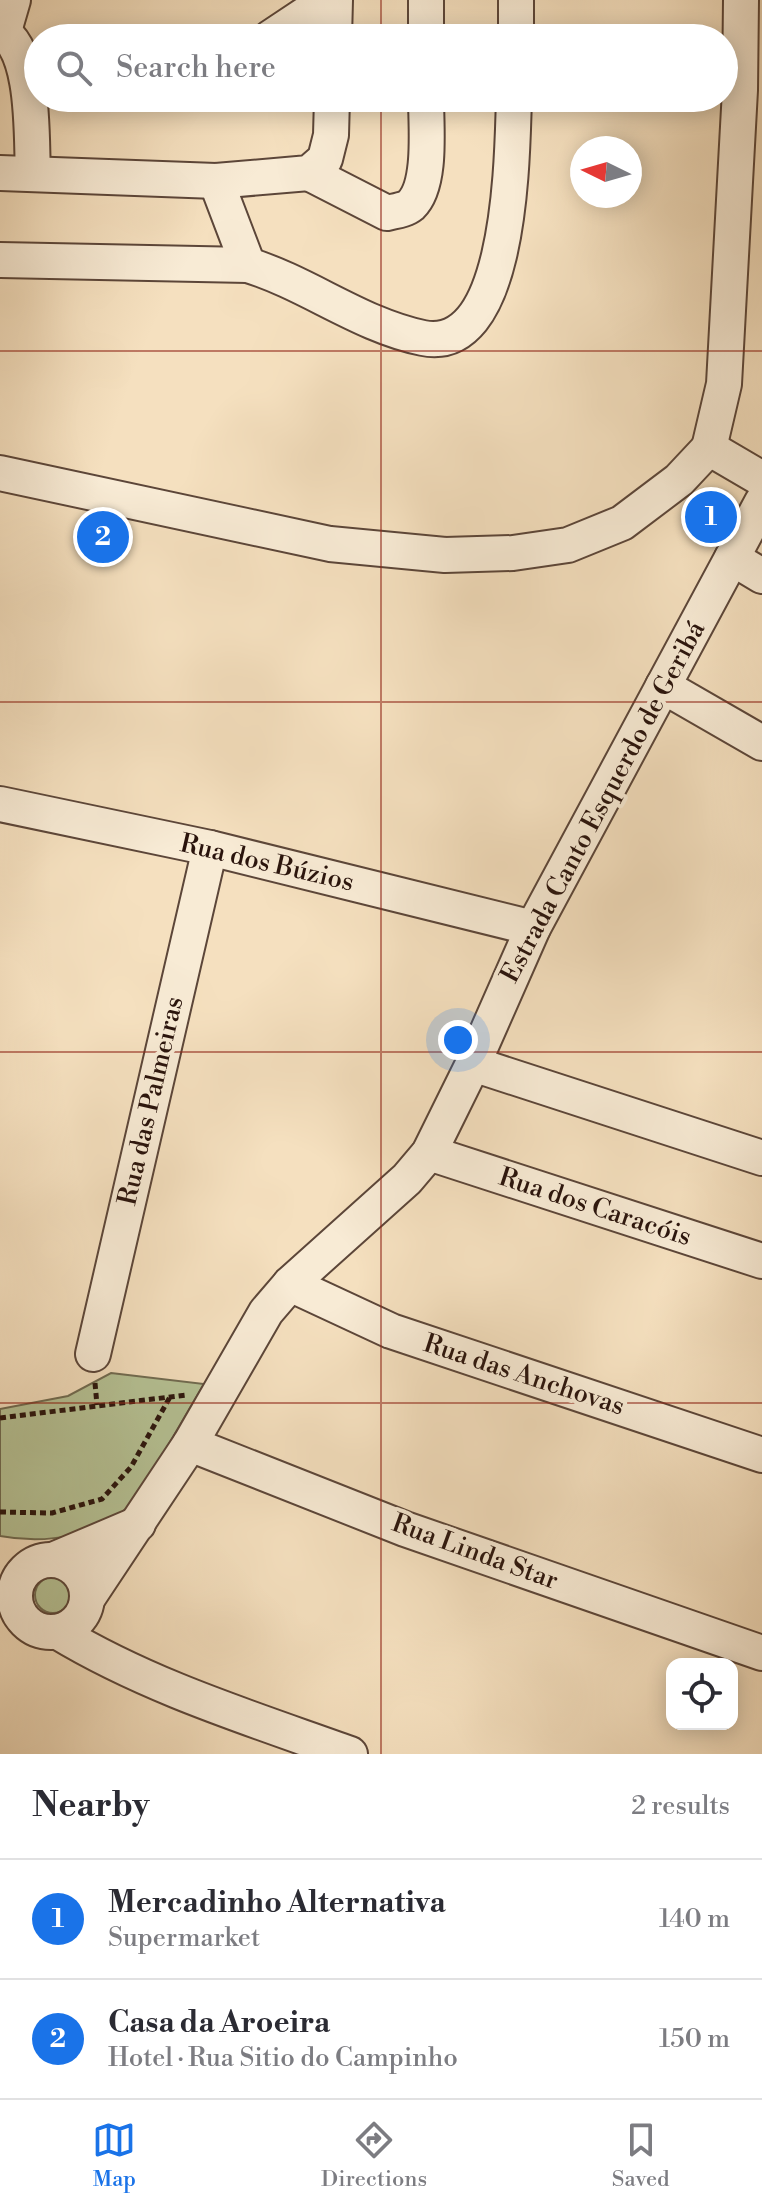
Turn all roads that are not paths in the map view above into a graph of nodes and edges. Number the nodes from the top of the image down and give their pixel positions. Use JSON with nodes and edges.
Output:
{"nodes":[{"id":1,"x":327,"y":0,"type":"edge"},
{"id":2,"x":335,"y":0,"type":"edge"},
{"id":3,"x":426,"y":0,"type":"edge"},
{"id":4,"x":516,"y":0,"type":"edge"},
{"id":5,"x":741,"y":0,"type":"edge"},
{"id":6,"x":6,"y":21,"type":"edge"},
{"id":7,"x":291,"y":24,"type":"edge"},
{"id":8,"x":334,"y":24,"type":"edge"},
{"id":9,"x":426,"y":24,"type":"edge"},
{"id":10,"x":516,"y":24,"type":"edge"},
{"id":11,"x":24,"y":62,"type":"edge"},
{"id":12,"x":751,"y":90,"type":"edge"},
{"id":13,"x":27,"y":112,"type":"edge"},
{"id":14,"x":332,"y":112,"type":"edge"},
{"id":15,"x":426,"y":112,"type":"edge"},
{"id":16,"x":514,"y":112,"type":"edge"},
{"id":17,"x":309,"y":173,"type":"junction"},
{"id":18,"x":16,"y":174,"type":"edge"},
{"id":19,"x":216,"y":181,"type":"junction"},
{"id":20,"x":0,"y":260,"type":"edge"},
{"id":21,"x":248,"y":265,"type":"junction"},
{"id":22,"x":709,"y":448,"type":"junction"},
{"id":23,"x":0,"y":473,"type":"edge"},
{"id":24,"x":762,"y":479,"type":"edge"},
{"id":25,"x":762,"y":502,"type":"edge"},
{"id":26,"x":732,"y":558,"type":"junction"},
{"id":27,"x":762,"y":576,"type":"edge"},
{"id":28,"x":663,"y":686,"type":"junction"},
{"id":29,"x":762,"y":743,"type":"edge"},
{"id":30,"x":0,"y":804,"type":"edge"},
{"id":31,"x":210,"y":848,"type":"junction"},
{"id":32,"x":533,"y":928,"type":"junction"},
{"id":33,"x":473,"y":1064,"type":"junction"},
{"id":34,"x":429,"y":1153,"type":"junction"},
{"id":35,"x":762,"y":1158,"type":"edge"},
{"id":36,"x":762,"y":1261,"type":"edge"},
{"id":37,"x":290,"y":1284,"type":"junction"},
{"id":38,"x":93,"y":1354,"type":"dead end"},
{"id":39,"x":190,"y":1444,"type":"junction"},
{"id":40,"x":762,"y":1455,"type":"edge"},
{"id":41,"x":138,"y":1524,"type":"junction"},
{"id":42,"x":0,"y":1559,"type":"edge"},
{"id":43,"x":44,"y":1562,"type":"junction"},
{"id":44,"x":87,"y":1599,"type":"junction"},
{"id":45,"x":30,"y":1631,"type":"edge"},
{"id":46,"x":762,"y":1653,"type":"edge"},
{"id":47,"x":350,"y":1754,"type":"edge"}],
"edges":[{"from":1,"to":7,"type":"street"},
{"from":2,"to":8,"type":"street"},
{"from":3,"to":9,"type":"street"},
{"from":4,"to":10,"type":"street"},
{"from":5,"to":12,"type":"street"},
{"from":6,"to":11,"type":"street"},
{"from":12,"to":22,"type":"street"},
{"from":13,"to":18,"type":"street"},
{"from":14,"to":17,"type":"street"},
{"from":15,"to":17,"type":"street"},
{"from":16,"to":21,"type":"street"},
{"from":17,"to":19,"type":"street"},
{"from":18,"to":19,"type":"street"},
{"from":19,"to":21,"type":"street"},
{"from":20,"to":21,"type":"street"},
{"from":22,"to":23,"type":"street"},
{"from":22,"to":24,"type":"street"},
{"from":25,"to":26,"type":"street","name":"Estrada Canto Esquerdo de Geribá"},
{"from":26,"to":27,"type":"street"},
{"from":26,"to":28,"type":"street","name":"Estrada Canto Esquerdo de Geribá"},
{"from":28,"to":29,"type":"street"},
{"from":28,"to":32,"type":"street","name":"Estrada Canto Esquerdo de Geribá"},
{"from":30,"to":31,"type":"street","name":"Rua dos Búzios"},
{"from":31,"to":32,"type":"street","name":"Rua dos Búzios"},
{"from":31,"to":38,"type":"street","name":"Rua das Palmeiras"},
{"from":32,"to":33,"type":"street","name":"Estrada Canto Esquerdo de Geribá"},
{"from":33,"to":34,"type":"street","name":"Estrada Canto Esquerdo de Geribá"},
{"from":33,"to":35,"type":"street"},
{"from":34,"to":36,"type":"street","name":"Rua dos Caracóis"},
{"from":34,"to":37,"type":"street","name":"Estrada Canto Esquerdo de Geribá"},
{"from":37,"to":39,"type":"street","name":"Estrada Canto Esquerdo de Geribá"},
{"from":37,"to":40,"type":"street","name":"Rua das Anchovas"},
{"from":39,"to":41,"type":"street","name":"Estrada Canto Esquerdo de Geribá"},
{"from":39,"to":46,"type":"street","name":"Rua Linda Star"},
{"from":41,"to":43,"type":"street"},
{"from":41,"to":44,"type":"street","name":"Estrada Canto Esquerdo de Geribá"},
{"from":42,"to":43,"type":"street"},
{"from":43,"to":44,"type":"street"},
{"from":43,"to":45,"type":"street"},
{"from":44,"to":45,"type":"street"},
{"from":45,"to":47,"type":"street"}]}
